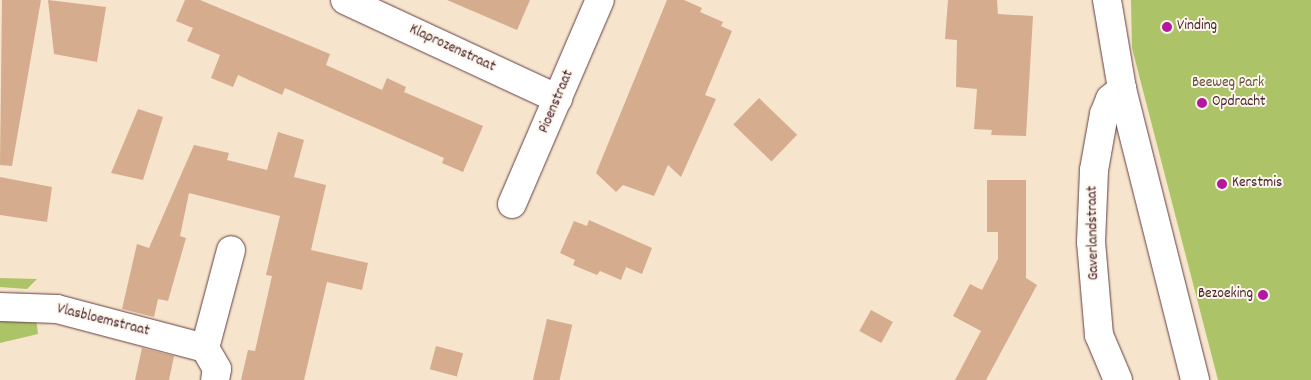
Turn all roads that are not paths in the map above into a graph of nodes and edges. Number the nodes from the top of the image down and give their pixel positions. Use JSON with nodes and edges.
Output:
{"nodes":[{"id":1,"x":345,"y":0,"type":"edge"},
{"id":2,"x":600,"y":0,"type":"edge"},
{"id":3,"x":1107,"y":0,"type":"edge"},
{"id":4,"x":1122,"y":89,"type":"junction"},
{"id":5,"x":558,"y":99,"type":"junction"},
{"id":6,"x":512,"y":204,"type":"dead end"},
{"id":7,"x":230,"y":250,"type":"dead end"},
{"id":8,"x":0,"y":307,"type":"edge"},
{"id":9,"x":205,"y":348,"type":"junction"},
{"id":10,"x":215,"y":380,"type":"edge"},
{"id":11,"x":1118,"y":380,"type":"edge"},
{"id":12,"x":1195,"y":380,"type":"edge"}],
"edges":[{"from":1,"to":5,"type":"street","name":"Klaprozenstraat"},
{"from":2,"to":5,"type":"street","name":"Pioenstraat"},
{"from":3,"to":4,"type":"street"},
{"from":4,"to":11,"type":"street","name":"Gaverlandstraat"},
{"from":4,"to":12,"type":"street"},
{"from":5,"to":6,"type":"street","name":"Pioenstraat"},
{"from":7,"to":9,"type":"street"},
{"from":8,"to":9,"type":"street","name":"Vlasbloemstraat"},
{"from":9,"to":10,"type":"street"}]}
